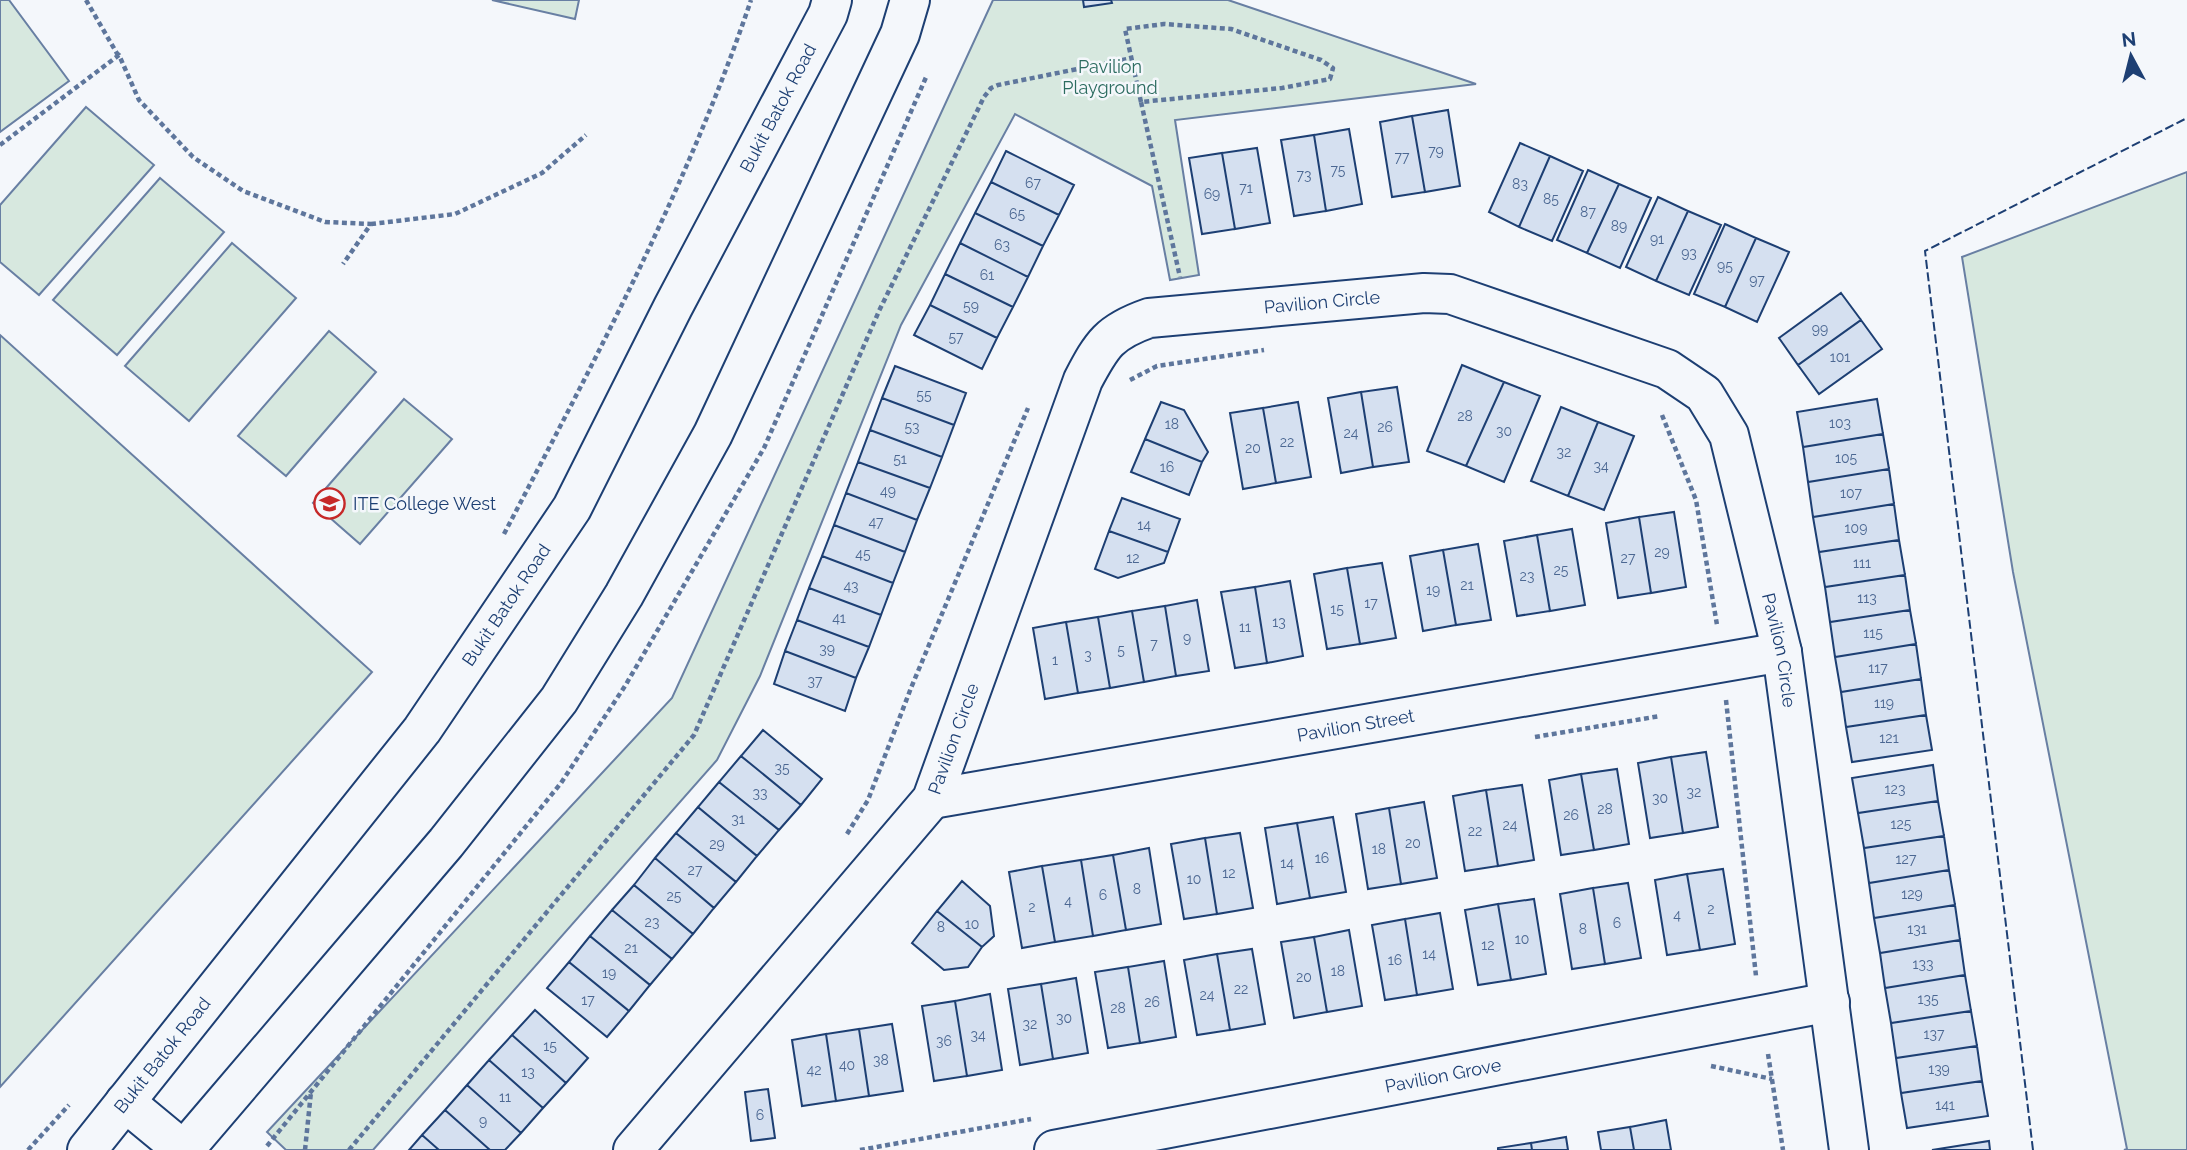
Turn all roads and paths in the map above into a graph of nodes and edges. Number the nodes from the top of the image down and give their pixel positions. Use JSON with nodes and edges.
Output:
{"nodes":[{"id":1,"x":86,"y":0,"type":"edge"},
{"id":2,"x":751,"y":0,"type":"edge"},
{"id":3,"x":832,"y":0,"type":"edge"},
{"id":4,"x":910,"y":0,"type":"edge"},
{"id":5,"x":1132,"y":58,"type":"junction"},
{"id":6,"x":122,"y":61,"type":"junction"},
{"id":7,"x":1141,"y":102,"type":"junction"},
{"id":8,"x":586,"y":135,"type":"dead end"},
{"id":9,"x":0,"y":145,"type":"edge"},
{"id":10,"x":371,"y":224,"type":"junction"},
{"id":11,"x":343,"y":264,"type":"dead end"},
{"id":12,"x":1180,"y":279,"type":"dead end"},
{"id":13,"x":1274,"y":348,"type":"dead end"},
{"id":14,"x":1128,"y":381,"type":"dead end"},
{"id":15,"x":1032,"y":398,"type":"dead end"},
{"id":16,"x":1659,"y":410,"type":"dead end"},
{"id":17,"x":503,"y":535,"type":"dead end"},
{"id":18,"x":1782,"y":652,"type":"junction"},
{"id":19,"x":1722,"y":662,"type":"junction"},
{"id":20,"x":932,"y":799,"type":"junction"},
{"id":21,"x":845,"y":838,"type":"dead end"},
{"id":22,"x":1830,"y":1002,"type":"junction"},
{"id":23,"x":1763,"y":1015,"type":"junction"},
{"id":24,"x":311,"y":1091,"type":"dead end"},
{"id":25,"x":76,"y":1097,"type":"dead end"},
{"id":26,"x":125,"y":1102,"type":"junction"},
{"id":27,"x":27,"y":1150,"type":"edge"},
{"id":28,"x":87,"y":1150,"type":"edge"},
{"id":29,"x":183,"y":1150,"type":"edge"},
{"id":30,"x":305,"y":1150,"type":"edge"},
{"id":31,"x":349,"y":1150,"type":"edge"},
{"id":32,"x":633,"y":1150,"type":"edge"},
{"id":33,"x":1054,"y":1150,"type":"edge"},
{"id":34,"x":1783,"y":1150,"type":"edge"},
{"id":35,"x":1849,"y":1150,"type":"edge"}],
"edges":[{"from":1,"to":6,"type":"path"},
{"from":2,"to":17,"type":"path"},
{"from":3,"to":26,"type":"street","name":"Bukit Batok Road"},
{"from":4,"to":29,"type":"street"},
{"from":5,"to":7,"type":"path"},
{"from":5,"to":7,"type":"path"},
{"from":5,"to":31,"type":"path"},
{"from":6,"to":9,"type":"path"},
{"from":6,"to":10,"type":"path"},
{"from":7,"to":12,"type":"path"},
{"from":8,"to":10,"type":"path"},
{"from":10,"to":11,"type":"path"},
{"from":13,"to":14,"type":"path"},
{"from":15,"to":21,"type":"path"},
{"from":16,"to":19,"type":"path"},
{"from":18,"to":19,"type":"street","name":"Pavilion Street"},
{"from":18,"to":20,"type":"street","name":"Pavilion Circle"},
{"from":18,"to":22,"type":"street","name":"Pavilion Circle"},
{"from":19,"to":20,"type":"street","name":"Pavilion Street"},
{"from":19,"to":23,"type":"path"},
{"from":20,"to":32,"type":"street","name":"Pavilion Circle"},
{"from":22,"to":23,"type":"street","name":"Pavilion Grove"},
{"from":22,"to":35,"type":"street","name":"Pavilion Circle"},
{"from":23,"to":33,"type":"street","name":"Pavilion Grove"},
{"from":23,"to":34,"type":"path"},
{"from":24,"to":30,"type":"path"},
{"from":25,"to":27,"type":"path"},
{"from":26,"to":28,"type":"street","name":"Bukit Batok Road"},
{"from":26,"to":29,"type":"street"}]}
